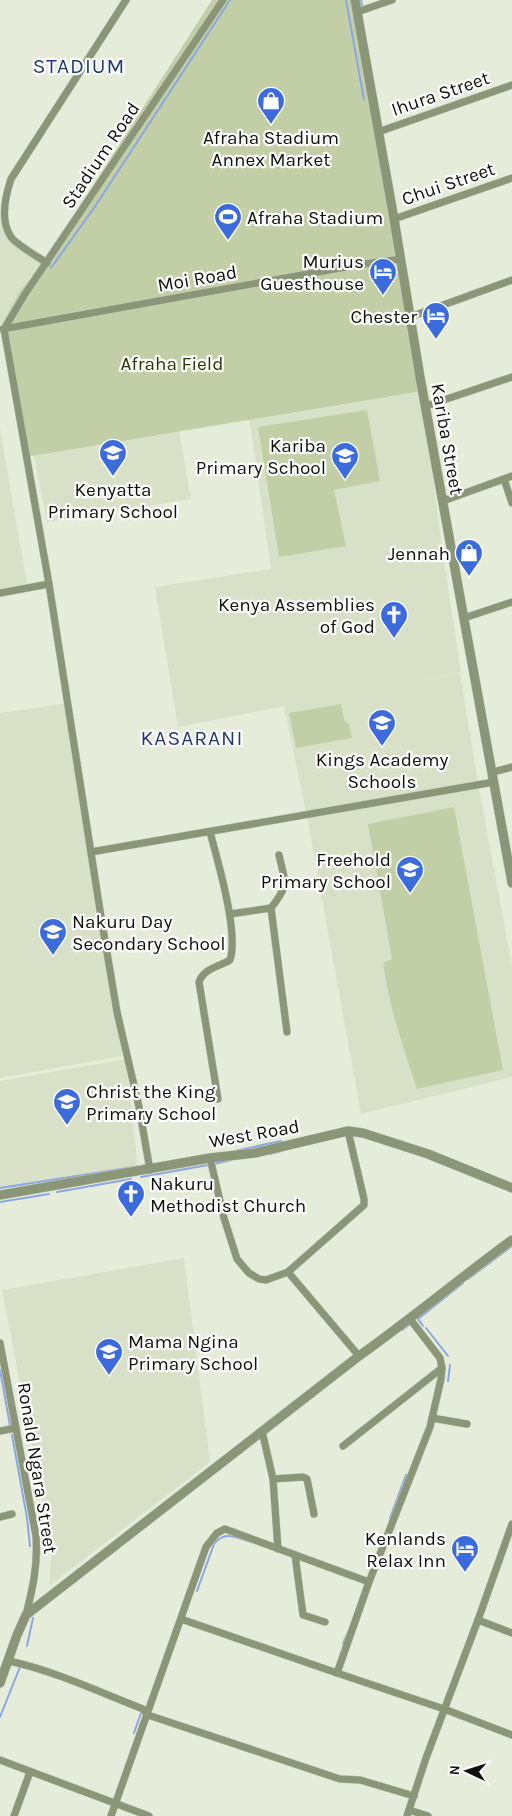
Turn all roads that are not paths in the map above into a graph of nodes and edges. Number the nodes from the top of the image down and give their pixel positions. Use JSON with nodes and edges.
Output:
{"nodes":[{"id":1,"x":126,"y":0,"type":"edge"},
{"id":2,"x":223,"y":0,"type":"edge"},
{"id":3,"x":355,"y":0,"type":"edge"},
{"id":4,"x":392,"y":0,"type":"edge"},
{"id":5,"x":357,"y":12,"type":"junction"},
{"id":6,"x":512,"y":85,"type":"edge"},
{"id":7,"x":378,"y":132,"type":"junction"},
{"id":8,"x":512,"y":178,"type":"edge"},
{"id":9,"x":394,"y":219,"type":"junction"},
{"id":10,"x":401,"y":259,"type":"junction"},
{"id":11,"x":47,"y":263,"type":"junction"},
{"id":12,"x":512,"y":280,"type":"edge"},
{"id":13,"x":410,"y":317,"type":"junction"},
{"id":14,"x":2,"y":329,"type":"edge"},
{"id":15,"x":512,"y":377,"type":"edge"},
{"id":16,"x":426,"y":406,"type":"junction"},
{"id":17,"x":512,"y":476,"type":"edge"},
{"id":18,"x":504,"y":479,"type":"junction"},
{"id":19,"x":443,"y":501,"type":"junction"},
{"id":20,"x":512,"y":503,"type":"edge"},
{"id":21,"x":50,"y":584,"type":"junction"},
{"id":22,"x":0,"y":593,"type":"edge"},
{"id":23,"x":512,"y":602,"type":"edge"},
{"id":24,"x":464,"y":618,"type":"junction"},
{"id":25,"x":512,"y":767,"type":"edge"},
{"id":26,"x":493,"y":772,"type":"junction"},
{"id":27,"x":494,"y":782,"type":"junction"},
{"id":28,"x":210,"y":832,"type":"junction"},
{"id":29,"x":92,"y":852,"type":"junction"},
{"id":30,"x":279,"y":854,"type":"dead end"},
{"id":31,"x":512,"y":883,"type":"edge"},
{"id":32,"x":271,"y":908,"type":"junction"},
{"id":33,"x":230,"y":914,"type":"junction"},
{"id":34,"x":287,"y":1032,"type":"dead end"},
{"id":35,"x":218,"y":1099,"type":"dead end"},
{"id":36,"x":348,"y":1131,"type":"junction"},
{"id":37,"x":210,"y":1158,"type":"junction"},
{"id":38,"x":150,"y":1170,"type":"junction"},
{"id":39,"x":510,"y":1186,"type":"edge"},
{"id":40,"x":0,"y":1195,"type":"edge"},
{"id":41,"x":512,"y":1240,"type":"edge"},
{"id":42,"x":288,"y":1272,"type":"junction"},
{"id":43,"x":410,"y":1319,"type":"junction"},
{"id":44,"x":0,"y":1343,"type":"edge"},
{"id":45,"x":359,"y":1356,"type":"junction"},
{"id":46,"x":442,"y":1368,"type":"junction"},
{"id":47,"x":432,"y":1418,"type":"junction"},
{"id":48,"x":467,"y":1424,"type":"dead end"},
{"id":49,"x":16,"y":1428,"type":"junction"},
{"id":50,"x":0,"y":1431,"type":"edge"},
{"id":51,"x":262,"y":1431,"type":"junction"},
{"id":52,"x":343,"y":1446,"type":"dead end"},
{"id":53,"x":273,"y":1479,"type":"junction"},
{"id":54,"x":12,"y":1514,"type":"dead end"},
{"id":55,"x":314,"y":1514,"type":"dead end"},
{"id":56,"x":0,"y":1517,"type":"edge"},
{"id":57,"x":511,"y":1528,"type":"edge"},
{"id":58,"x":278,"y":1549,"type":"junction"},
{"id":59,"x":295,"y":1555,"type":"junction"},
{"id":60,"x":369,"y":1582,"type":"junction"},
{"id":61,"x":26,"y":1615,"type":"junction"},
{"id":62,"x":181,"y":1619,"type":"junction"},
{"id":63,"x":478,"y":1620,"type":"junction"},
{"id":64,"x":325,"y":1622,"type":"dead end"},
{"id":65,"x":512,"y":1633,"type":"edge"},
{"id":66,"x":9,"y":1660,"type":"junction"},
{"id":67,"x":337,"y":1673,"type":"junction"},
{"id":68,"x":0,"y":1683,"type":"edge"},
{"id":69,"x":444,"y":1709,"type":"junction"},
{"id":70,"x":148,"y":1715,"type":"junction"},
{"id":71,"x":512,"y":1735,"type":"edge"},
{"id":72,"x":0,"y":1760,"type":"edge"},
{"id":73,"x":30,"y":1772,"type":"junction"},
{"id":74,"x":414,"y":1796,"type":"junction"},
{"id":75,"x":116,"y":1804,"type":"junction"},
{"id":76,"x":408,"y":1813,"type":"edge"},
{"id":77,"x":14,"y":1816,"type":"edge"},
{"id":78,"x":111,"y":1816,"type":"edge"},
{"id":79,"x":149,"y":1816,"type":"edge"},
{"id":80,"x":428,"y":1816,"type":"edge"}],
"edges":[{"from":1,"to":11,"type":"street"},
{"from":2,"to":11,"type":"street","name":"Stadium Road"},
{"from":3,"to":5,"type":"street","name":"Kariba Street"},
{"from":4,"to":5,"type":"street"},
{"from":5,"to":7,"type":"street","name":"Kariba Street"},
{"from":6,"to":7,"type":"street","name":"Ihura Street"},
{"from":7,"to":9,"type":"street","name":"Kariba Street"},
{"from":8,"to":9,"type":"street","name":"Chui Street"},
{"from":9,"to":10,"type":"street","name":"Kariba Street"},
{"from":10,"to":13,"type":"street","name":"Kariba Street"},
{"from":10,"to":14,"type":"street","name":"Moi Road"},
{"from":11,"to":14,"type":"street","name":"Stadium Road"},
{"from":12,"to":13,"type":"street"},
{"from":13,"to":16,"type":"street","name":"Kariba Street"},
{"from":14,"to":21,"type":"street"},
{"from":15,"to":16,"type":"street"},
{"from":16,"to":19,"type":"street","name":"Kariba Street"},
{"from":17,"to":18,"type":"street"},
{"from":18,"to":19,"type":"street"},
{"from":18,"to":20,"type":"street"},
{"from":19,"to":24,"type":"street","name":"Kariba Street"},
{"from":21,"to":22,"type":"street"},
{"from":21,"to":29,"type":"street"},
{"from":23,"to":24,"type":"street"},
{"from":24,"to":26,"type":"street","name":"Kariba Street"},
{"from":25,"to":26,"type":"street"},
{"from":26,"to":27,"type":"street","name":"Kariba Street"},
{"from":27,"to":28,"type":"street"},
{"from":27,"to":31,"type":"street","name":"Kariba Street"},
{"from":28,"to":29,"type":"street"},
{"from":28,"to":33,"type":"street"},
{"from":29,"to":38,"type":"street"},
{"from":30,"to":32,"type":"street"},
{"from":32,"to":33,"type":"street"},
{"from":32,"to":34,"type":"street"},
{"from":33,"to":35,"type":"street"},
{"from":36,"to":37,"type":"street","name":"West Road"},
{"from":36,"to":39,"type":"street","name":"West Road"},
{"from":36,"to":42,"type":"street"},
{"from":37,"to":38,"type":"street","name":"West Road"},
{"from":37,"to":42,"type":"street"},
{"from":38,"to":40,"type":"street","name":"West Road"},
{"from":41,"to":43,"type":"street"},
{"from":42,"to":45,"type":"street"},
{"from":43,"to":45,"type":"street"},
{"from":43,"to":46,"type":"street"},
{"from":44,"to":49,"type":"street","name":"Ronald Ngara Street"},
{"from":45,"to":51,"type":"street"},
{"from":46,"to":47,"type":"street"},
{"from":46,"to":52,"type":"street"},
{"from":47,"to":48,"type":"street"},
{"from":47,"to":60,"type":"street"},
{"from":49,"to":50,"type":"street"},
{"from":49,"to":61,"type":"street","name":"Ronald Ngara Street"},
{"from":51,"to":53,"type":"street"},
{"from":51,"to":61,"type":"street"},
{"from":53,"to":55,"type":"street"},
{"from":53,"to":58,"type":"street"},
{"from":54,"to":56,"type":"street"},
{"from":57,"to":63,"type":"street"},
{"from":58,"to":59,"type":"street"},
{"from":58,"to":62,"type":"street"},
{"from":59,"to":60,"type":"street"},
{"from":59,"to":64,"type":"street"},
{"from":60,"to":67,"type":"street"},
{"from":61,"to":66,"type":"street","name":"Ronald Ngara Street"},
{"from":62,"to":67,"type":"street"},
{"from":62,"to":70,"type":"street"},
{"from":63,"to":65,"type":"street"},
{"from":63,"to":69,"type":"street"},
{"from":66,"to":68,"type":"street","name":"Ronald Ngara Street"},
{"from":66,"to":70,"type":"street"},
{"from":67,"to":69,"type":"street"},
{"from":69,"to":71,"type":"street"},
{"from":69,"to":74,"type":"street"},
{"from":70,"to":74,"type":"street"},
{"from":70,"to":75,"type":"street"},
{"from":72,"to":73,"type":"street"},
{"from":73,"to":75,"type":"street"},
{"from":73,"to":77,"type":"street"},
{"from":74,"to":76,"type":"street"},
{"from":75,"to":78,"type":"street"},
{"from":75,"to":79,"type":"street"},
{"from":76,"to":80,"type":"street"}]}
